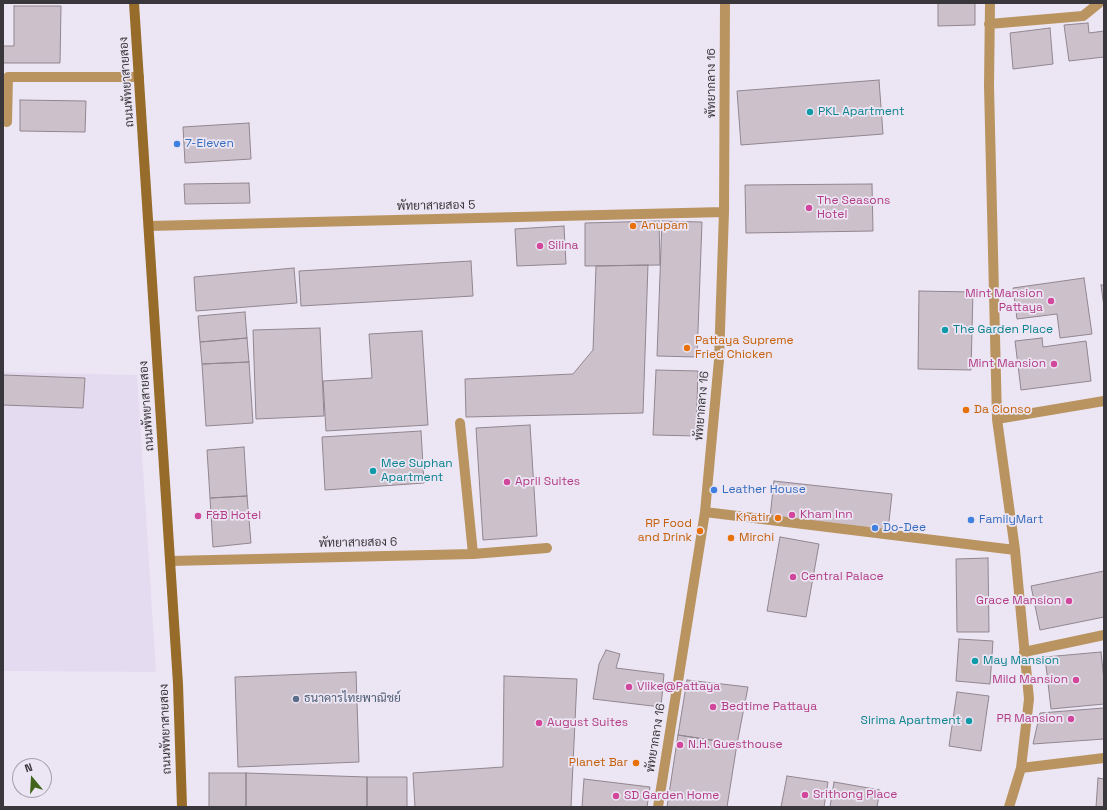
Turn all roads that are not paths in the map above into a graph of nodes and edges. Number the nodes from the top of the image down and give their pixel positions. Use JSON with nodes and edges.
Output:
{"nodes":[{"id":1,"x":134,"y":3,"type":"edge"},
{"id":2,"x":725,"y":3,"type":"edge"},
{"id":3,"x":990,"y":3,"type":"edge"},
{"id":4,"x":1099,"y":3,"type":"edge"},
{"id":5,"x":990,"y":24,"type":"junction"},
{"id":6,"x":139,"y":76,"type":"junction"},
{"id":7,"x":7,"y":122,"type":"dead end"},
{"id":8,"x":724,"y":212,"type":"junction"},
{"id":9,"x":149,"y":226,"type":"junction"},
{"id":10,"x":1104,"y":401,"type":"edge"},
{"id":11,"x":996,"y":419,"type":"junction"},
{"id":12,"x":460,"y":423,"type":"dead end"},
{"id":13,"x":705,"y":512,"type":"junction"},
{"id":14,"x":547,"y":548,"type":"dead end"},
{"id":15,"x":1015,"y":550,"type":"junction"},
{"id":16,"x":473,"y":554,"type":"junction"},
{"id":17,"x":170,"y":560,"type":"junction"},
{"id":18,"x":1104,"y":635,"type":"edge"},
{"id":19,"x":1024,"y":652,"type":"junction"},
{"id":20,"x":1104,"y":758,"type":"edge"},
{"id":21,"x":1021,"y":768,"type":"junction"},
{"id":22,"x":182,"y":807,"type":"edge"},
{"id":23,"x":658,"y":807,"type":"edge"},
{"id":24,"x":1009,"y":807,"type":"edge"}],
"edges":[{"from":1,"to":6,"type":"main road","name":"ถนนพัทยาสายสอง"},
{"from":2,"to":8,"type":"street","name":"พัทยากลาง 16"},
{"from":3,"to":5,"type":"street"},
{"from":4,"to":5,"type":"street"},
{"from":5,"to":11,"type":"street"},
{"from":6,"to":7,"type":"street"},
{"from":6,"to":9,"type":"main road","name":"ถนนพัทยาสายสอง"},
{"from":8,"to":9,"type":"street","name":"พัทยาสายสอง 5"},
{"from":8,"to":13,"type":"street","name":"พัทยากลาง 16"},
{"from":9,"to":17,"type":"main road","name":"ถนนพัทยาสายสอง"},
{"from":10,"to":11,"type":"street"},
{"from":11,"to":15,"type":"street"},
{"from":12,"to":16,"type":"street"},
{"from":13,"to":15,"type":"street"},
{"from":13,"to":23,"type":"street","name":"พัทยากลาง 16"},
{"from":14,"to":16,"type":"street","name":"พัทยาสายสอง 6"},
{"from":15,"to":19,"type":"street"},
{"from":16,"to":17,"type":"street","name":"พัทยาสายสอง 6"},
{"from":17,"to":22,"type":"main road","name":"ถนนพัทยาสายสอง"},
{"from":18,"to":19,"type":"street"},
{"from":19,"to":21,"type":"street"},
{"from":20,"to":21,"type":"street"},
{"from":21,"to":24,"type":"street"}]}
